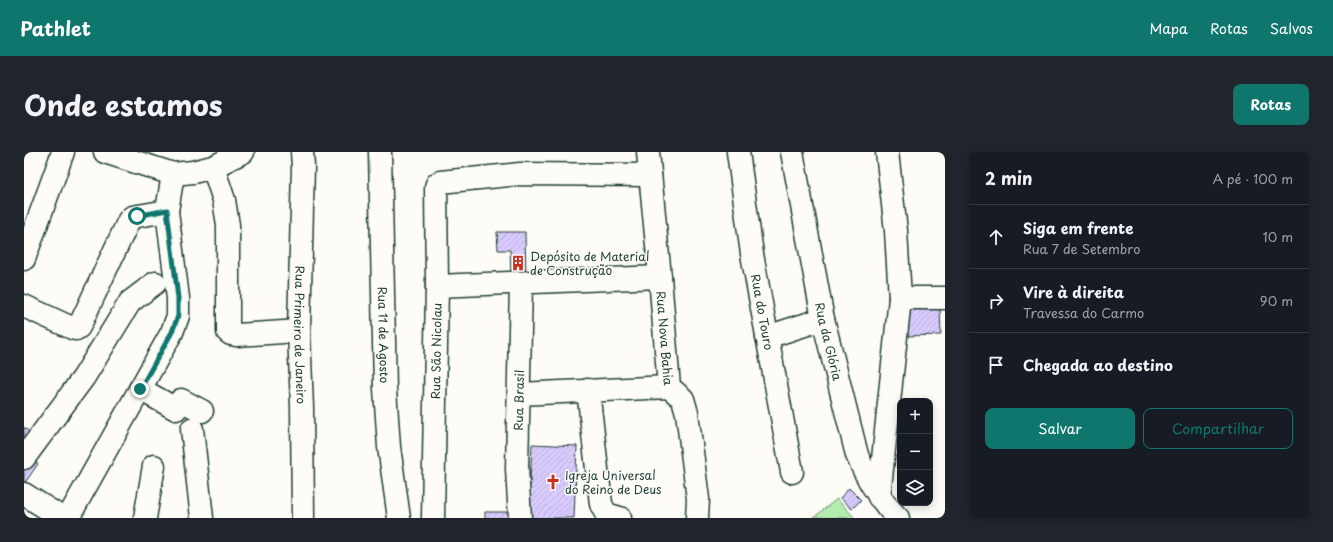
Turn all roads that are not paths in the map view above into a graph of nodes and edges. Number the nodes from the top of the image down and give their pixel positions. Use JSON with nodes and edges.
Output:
{"nodes":[{"id":1,"x":63,"y":152,"type":"edge"},
{"id":2,"x":105,"y":152,"type":"edge"},
{"id":3,"x":243,"y":152,"type":"edge"},
{"id":4,"x":302,"y":152,"type":"edge"},
{"id":5,"x":380,"y":152,"type":"edge"},
{"id":6,"x":648,"y":152,"type":"edge"},
{"id":7,"x":738,"y":152,"type":"edge"},
{"id":8,"x":792,"y":152,"type":"edge"},
{"id":9,"x":887,"y":152,"type":"edge"},
{"id":10,"x":213,"y":167,"type":"junction"},
{"id":11,"x":173,"y":174,"type":"junction"},
{"id":12,"x":650,"y":175,"type":"junction"},
{"id":13,"x":167,"y":210,"type":"junction"},
{"id":14,"x":24,"y":259,"type":"edge"},
{"id":15,"x":660,"y":277,"type":"junction"},
{"id":16,"x":155,"y":283,"type":"dead end"},
{"id":17,"x":521,"y":283,"type":"junction"},
{"id":18,"x":437,"y":286,"type":"junction"},
{"id":19,"x":900,"y":298,"type":"junction"},
{"id":20,"x":945,"y":298,"type":"edge"},
{"id":21,"x":24,"y":306,"type":"edge"},
{"id":22,"x":823,"y":319,"type":"junction"},
{"id":23,"x":299,"y":331,"type":"junction"},
{"id":24,"x":767,"y":337,"type":"junction"},
{"id":25,"x":669,"y":387,"type":"junction"},
{"id":26,"x":140,"y":389,"type":"junction"},
{"id":27,"x":588,"y":390,"type":"junction"},
{"id":28,"x":519,"y":394,"type":"junction"},
{"id":29,"x":24,"y":458,"type":"edge"},
{"id":30,"x":154,"y":466,"type":"dead end"},
{"id":31,"x":792,"y":472,"type":"dead end"},
{"id":32,"x":24,"y":494,"type":"edge"},
{"id":33,"x":879,"y":497,"type":"junction"},
{"id":34,"x":62,"y":518,"type":"edge"},
{"id":35,"x":68,"y":518,"type":"edge"},
{"id":36,"x":145,"y":518,"type":"edge"},
{"id":37,"x":202,"y":518,"type":"edge"},
{"id":38,"x":303,"y":518,"type":"edge"},
{"id":39,"x":399,"y":518,"type":"edge"},
{"id":40,"x":433,"y":518,"type":"edge"},
{"id":41,"x":520,"y":518,"type":"edge"},
{"id":42,"x":620,"y":518,"type":"edge"},
{"id":43,"x":697,"y":518,"type":"edge"},
{"id":44,"x":898,"y":518,"type":"edge"}],
"edges":[{"from":1,"to":14,"type":"street"},
{"from":2,"to":11,"type":"street"},
{"from":3,"to":10,"type":"street"},
{"from":4,"to":23,"type":"street","name":"Rua Primeiro de Janeiro"},
{"from":5,"to":39,"type":"street","name":"Rua 11 de Agosto"},
{"from":6,"to":12,"type":"street","name":"Rua Nova Bahia"},
{"from":7,"to":24,"type":"street","name":"Rua do Touro"},
{"from":8,"to":22,"type":"street","name":"Rua da Glória"},
{"from":9,"to":19,"type":"street"},
{"from":10,"to":11,"type":"street"},
{"from":10,"to":23,"type":"street"},
{"from":11,"to":13,"type":"street"},
{"from":12,"to":15,"type":"street","name":"Rua Nova Bahia"},
{"from":12,"to":18,"type":"street","name":"Rua São Nicolau"},
{"from":13,"to":21,"type":"street"},
{"from":13,"to":26,"type":"street"},
{"from":15,"to":17,"type":"street"},
{"from":15,"to":25,"type":"street","name":"Rua Nova Bahia"},
{"from":16,"to":29,"type":"street"},
{"from":17,"to":18,"type":"street"},
{"from":17,"to":28,"type":"street","name":"Rua Brasil"},
{"from":18,"to":40,"type":"street","name":"Rua São Nicolau"},
{"from":19,"to":20,"type":"street"},
{"from":19,"to":33,"type":"street"},
{"from":22,"to":24,"type":"street"},
{"from":22,"to":33,"type":"street","name":"Rua da Glória"},
{"from":23,"to":38,"type":"street","name":"Rua Primeiro de Janeiro"},
{"from":24,"to":31,"type":"street","name":"Rua do Touro"},
{"from":25,"to":27,"type":"street"},
{"from":25,"to":43,"type":"street","name":"Rua Nova Bahia"},
{"from":26,"to":35,"type":"street"},
{"from":26,"to":37,"type":"street"},
{"from":27,"to":28,"type":"street"},
{"from":27,"to":42,"type":"street"},
{"from":28,"to":41,"type":"street","name":"Rua Brasil"},
{"from":30,"to":36,"type":"street"},
{"from":32,"to":34,"type":"street"},
{"from":33,"to":44,"type":"street","name":"Rua da Glória"}]}
